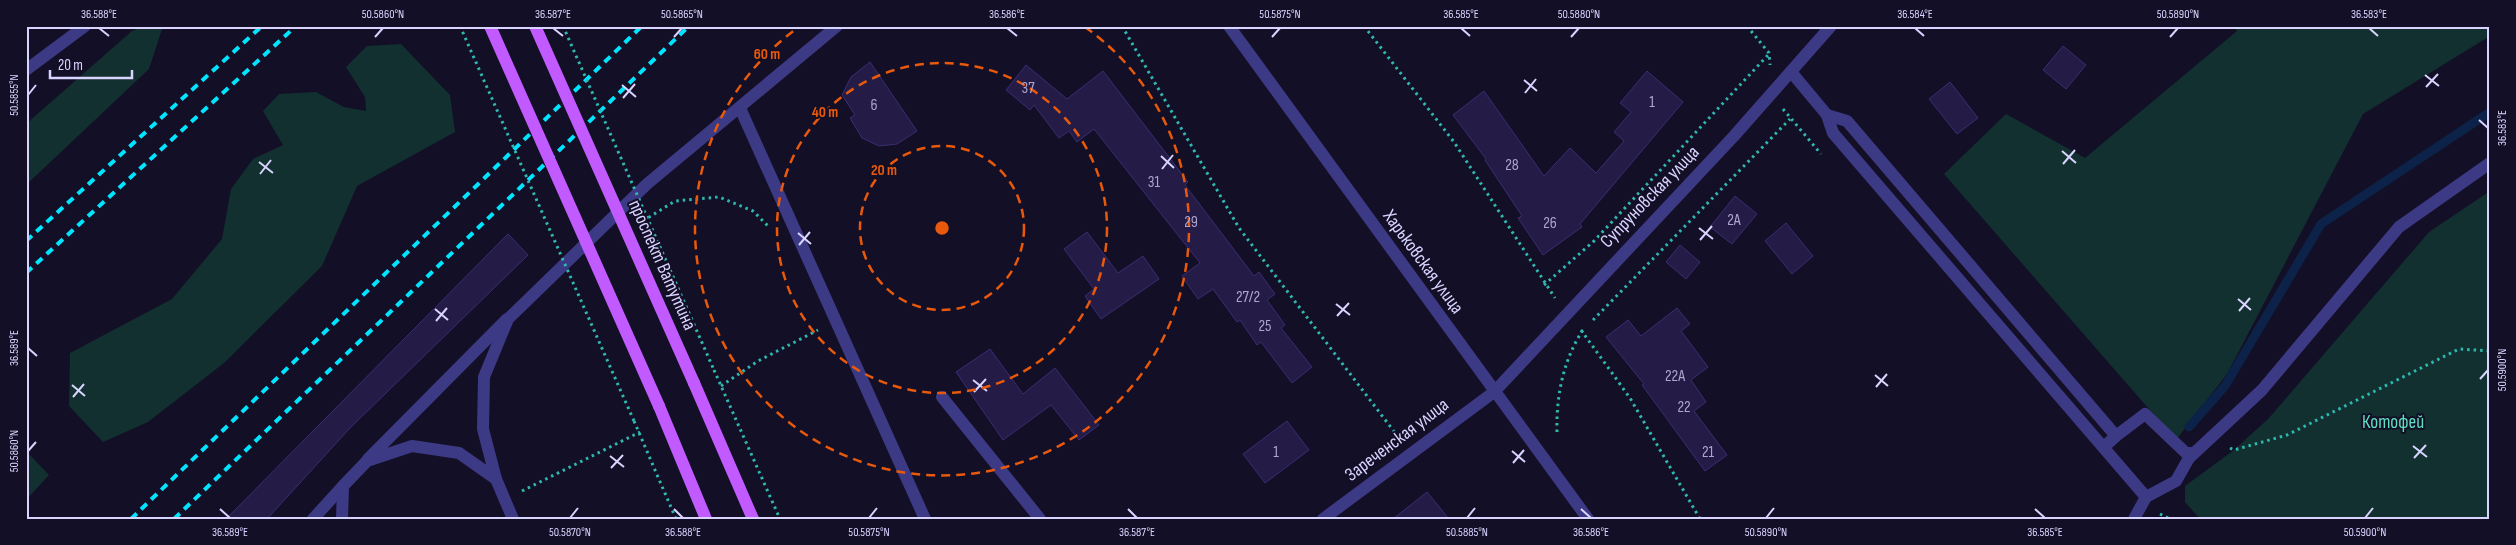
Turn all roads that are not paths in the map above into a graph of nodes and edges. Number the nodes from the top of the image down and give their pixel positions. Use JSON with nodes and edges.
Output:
{"nodes":[{"id":1,"x":85,"y":26,"type":"edge"},
{"id":2,"x":490,"y":26,"type":"edge"},
{"id":3,"x":535,"y":26,"type":"edge"},
{"id":4,"x":837,"y":26,"type":"edge"},
{"id":5,"x":1229,"y":26,"type":"edge"},
{"id":6,"x":1831,"y":26,"type":"edge"},
{"id":7,"x":26,"y":70,"type":"edge"},
{"id":8,"x":1792,"y":73,"type":"junction"},
{"id":9,"x":740,"y":108,"type":"junction"},
{"id":10,"x":1827,"y":115,"type":"junction"},
{"id":11,"x":2490,"y":164,"type":"edge"},
{"id":12,"x":508,"y":318,"type":"junction"},
{"id":13,"x":1494,"y":392,"type":"junction"},
{"id":14,"x":942,"y":397,"type":"dead end"},
{"id":15,"x":2116,"y":436,"type":"junction"},
{"id":16,"x":2104,"y":447,"type":"junction"},
{"id":17,"x":2193,"y":453,"type":"junction"},
{"id":18,"x":367,"y":461,"type":"junction"},
{"id":19,"x":496,"y":480,"type":"junction"},
{"id":20,"x":343,"y":486,"type":"junction"},
{"id":21,"x":2146,"y":497,"type":"junction"},
{"id":22,"x":313,"y":519,"type":"edge"},
{"id":23,"x":342,"y":519,"type":"edge"},
{"id":24,"x":513,"y":519,"type":"edge"},
{"id":25,"x":706,"y":519,"type":"edge"},
{"id":26,"x":753,"y":519,"type":"edge"},
{"id":27,"x":925,"y":519,"type":"edge"},
{"id":28,"x":1040,"y":519,"type":"edge"},
{"id":29,"x":1323,"y":519,"type":"edge"},
{"id":30,"x":1588,"y":519,"type":"edge"},
{"id":31,"x":2134,"y":519,"type":"edge"}],
"edges":[{"from":1,"to":7,"type":"street"},
{"from":2,"to":25,"type":"main road","bridge":true},
{"from":3,"to":26,"type":"main road","name":"проспект Ватутина","bridge":true},
{"from":4,"to":9,"type":"street"},
{"from":5,"to":13,"type":"street","name":"Харьковская улица"},
{"from":6,"to":8,"type":"street","name":"Супруновская улица"},
{"from":8,"to":10,"type":"street"},
{"from":8,"to":13,"type":"street","name":"Супруновская улица"},
{"from":9,"to":12,"type":"street"},
{"from":9,"to":27,"type":"street"},
{"from":10,"to":15,"type":"street"},
{"from":10,"to":16,"type":"street"},
{"from":11,"to":17,"type":"street"},
{"from":12,"to":18,"type":"street"},
{"from":12,"to":19,"type":"street"},
{"from":13,"to":29,"type":"street","name":"Зареченская улица"},
{"from":13,"to":30,"type":"street","name":"Харьковская улица"},
{"from":14,"to":28,"type":"street"},
{"from":15,"to":16,"type":"street"},
{"from":15,"to":17,"type":"street"},
{"from":16,"to":21,"type":"street"},
{"from":17,"to":21,"type":"street"},
{"from":18,"to":19,"type":"street"},
{"from":18,"to":20,"type":"street"},
{"from":19,"to":24,"type":"street"},
{"from":20,"to":22,"type":"street"},
{"from":20,"to":23,"type":"street"},
{"from":21,"to":31,"type":"street"}]}
